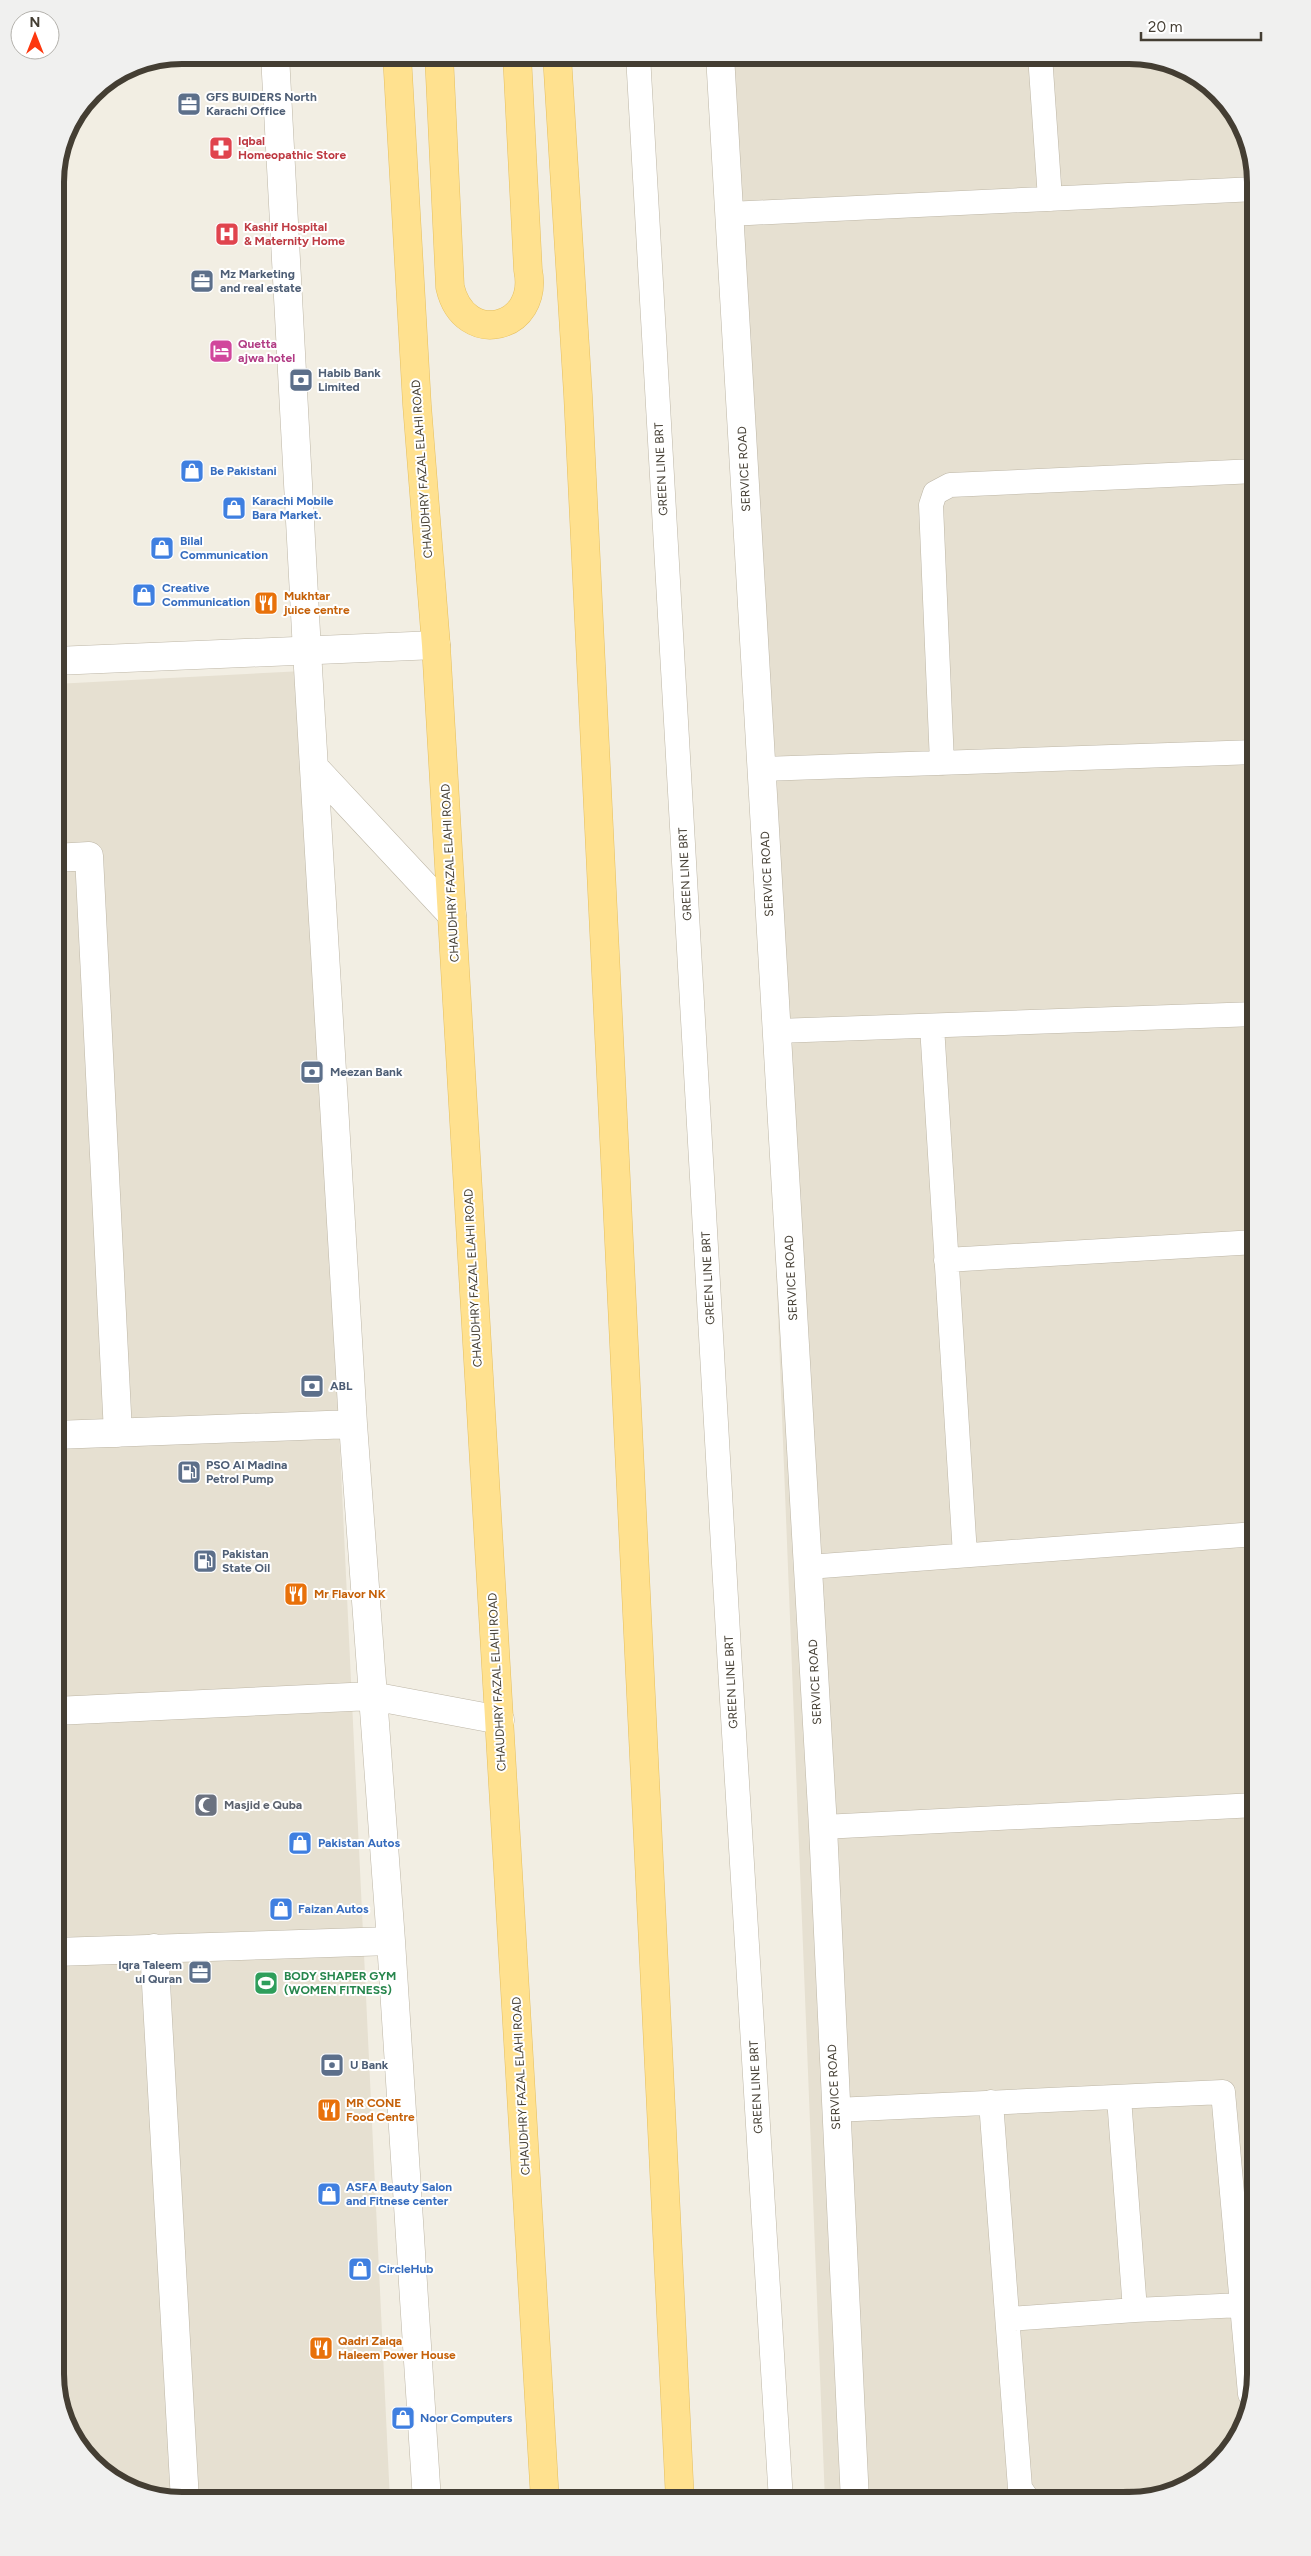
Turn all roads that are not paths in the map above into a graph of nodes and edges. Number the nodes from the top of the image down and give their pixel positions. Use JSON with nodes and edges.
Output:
{"nodes":[{"id":1,"x":275,"y":64,"type":"edge"},
{"id":2,"x":398,"y":64,"type":"edge"},
{"id":3,"x":439,"y":64,"type":"edge"},
{"id":4,"x":517,"y":64,"type":"edge"},
{"id":5,"x":558,"y":64,"type":"edge"},
{"id":6,"x":639,"y":64,"type":"edge"},
{"id":7,"x":721,"y":64,"type":"edge"},
{"id":8,"x":1041,"y":64,"type":"edge"},
{"id":9,"x":1247,"y":189,"type":"edge"},
{"id":10,"x":1050,"y":199,"type":"junction"},
{"id":11,"x":729,"y":214,"type":"junction"},
{"id":12,"x":1247,"y":471,"type":"edge"},
{"id":13,"x":436,"y":645,"type":"junction"},
{"id":14,"x":307,"y":651,"type":"junction"},
{"id":15,"x":64,"y":661,"type":"edge"},
{"id":16,"x":1247,"y":752,"type":"edge"},
{"id":17,"x":942,"y":763,"type":"junction"},
{"id":18,"x":314,"y":767,"type":"junction"},
{"id":19,"x":761,"y":769,"type":"junction"},
{"id":20,"x":64,"y":857,"type":"edge"},
{"id":21,"x":452,"y":916,"type":"junction"},
{"id":22,"x":1247,"y":1014,"type":"edge"},
{"id":23,"x":932,"y":1026,"type":"junction"},
{"id":24,"x":777,"y":1031,"type":"junction"},
{"id":25,"x":1247,"y":1243,"type":"edge"},
{"id":26,"x":946,"y":1260,"type":"junction"},
{"id":27,"x":353,"y":1424,"type":"junction"},
{"id":28,"x":118,"y":1433,"type":"junction"},
{"id":29,"x":64,"y":1435,"type":"edge"},
{"id":30,"x":1247,"y":1535,"type":"edge"},
{"id":31,"x":965,"y":1555,"type":"junction"},
{"id":32,"x":808,"y":1566,"type":"junction"},
{"id":33,"x":372,"y":1696,"type":"junction"},
{"id":34,"x":64,"y":1711,"type":"edge"},
{"id":35,"x":500,"y":1720,"type":"junction"},
{"id":36,"x":1247,"y":1805,"type":"edge"},
{"id":37,"x":823,"y":1827,"type":"junction"},
{"id":38,"x":391,"y":1941,"type":"junction"},
{"id":39,"x":154,"y":1948,"type":"junction"},
{"id":40,"x":64,"y":1952,"type":"edge"},
{"id":41,"x":1119,"y":2098,"type":"junction"},
{"id":42,"x":991,"y":2102,"type":"junction"},
{"id":43,"x":835,"y":2110,"type":"junction"},
{"id":44,"x":1242,"y":2305,"type":"junction"},
{"id":45,"x":1135,"y":2310,"type":"junction"},
{"id":46,"x":1008,"y":2319,"type":"junction"},
{"id":47,"x":1247,"y":2361,"type":"edge"},
{"id":48,"x":184,"y":2492,"type":"edge"},
{"id":49,"x":426,"y":2492,"type":"edge"},
{"id":50,"x":544,"y":2492,"type":"edge"},
{"id":51,"x":680,"y":2492,"type":"edge"},
{"id":52,"x":780,"y":2492,"type":"edge"},
{"id":53,"x":854,"y":2492,"type":"edge"},
{"id":54,"x":1023,"y":2492,"type":"edge"}],
"edges":[{"from":1,"to":14,"type":"street"},
{"from":2,"to":13,"type":"main road","name":"CHAUDHRY FAZAL ELAHI ROAD"},
{"from":3,"to":4,"type":"main road"},
{"from":5,"to":51,"type":"main road"},
{"from":6,"to":52,"type":"lane","name":"GREEN LINE BRT"},
{"from":7,"to":11,"type":"street","name":"SERVICE ROAD"},
{"from":8,"to":10,"type":"lane"},
{"from":9,"to":10,"type":"lane"},
{"from":10,"to":11,"type":"lane"},
{"from":11,"to":19,"type":"street","name":"SERVICE ROAD"},
{"from":12,"to":17,"type":"lane"},
{"from":13,"to":14,"type":"street"},
{"from":13,"to":21,"type":"main road","name":"CHAUDHRY FAZAL ELAHI ROAD"},
{"from":14,"to":15,"type":"street"},
{"from":14,"to":18,"type":"street"},
{"from":16,"to":17,"type":"lane"},
{"from":17,"to":19,"type":"lane"},
{"from":18,"to":21,"type":"street"},
{"from":18,"to":27,"type":"street"},
{"from":19,"to":24,"type":"street","name":"SERVICE ROAD"},
{"from":20,"to":28,"type":"street"},
{"from":21,"to":35,"type":"main road","name":"CHAUDHRY FAZAL ELAHI ROAD"},
{"from":22,"to":23,"type":"lane"},
{"from":23,"to":24,"type":"lane"},
{"from":23,"to":26,"type":"lane"},
{"from":24,"to":32,"type":"street","name":"SERVICE ROAD"},
{"from":25,"to":26,"type":"lane"},
{"from":26,"to":31,"type":"lane"},
{"from":27,"to":28,"type":"street"},
{"from":27,"to":33,"type":"street"},
{"from":28,"to":29,"type":"street"},
{"from":30,"to":31,"type":"lane"},
{"from":31,"to":32,"type":"lane"},
{"from":32,"to":37,"type":"street","name":"SERVICE ROAD"},
{"from":33,"to":34,"type":"street"},
{"from":33,"to":35,"type":"street"},
{"from":33,"to":38,"type":"street"},
{"from":35,"to":50,"type":"main road","name":"CHAUDHRY FAZAL ELAHI ROAD"},
{"from":36,"to":37,"type":"lane"},
{"from":37,"to":43,"type":"street","name":"SERVICE ROAD"},
{"from":38,"to":39,"type":"street"},
{"from":38,"to":49,"type":"street"},
{"from":39,"to":40,"type":"street"},
{"from":39,"to":48,"type":"street"},
{"from":41,"to":42,"type":"lane"},
{"from":41,"to":44,"type":"lane"},
{"from":41,"to":45,"type":"lane"},
{"from":42,"to":43,"type":"lane"},
{"from":42,"to":46,"type":"lane"},
{"from":43,"to":53,"type":"street","name":"SERVICE ROAD"},
{"from":44,"to":45,"type":"lane"},
{"from":44,"to":47,"type":"lane"},
{"from":45,"to":46,"type":"lane"},
{"from":46,"to":54,"type":"lane"}]}
